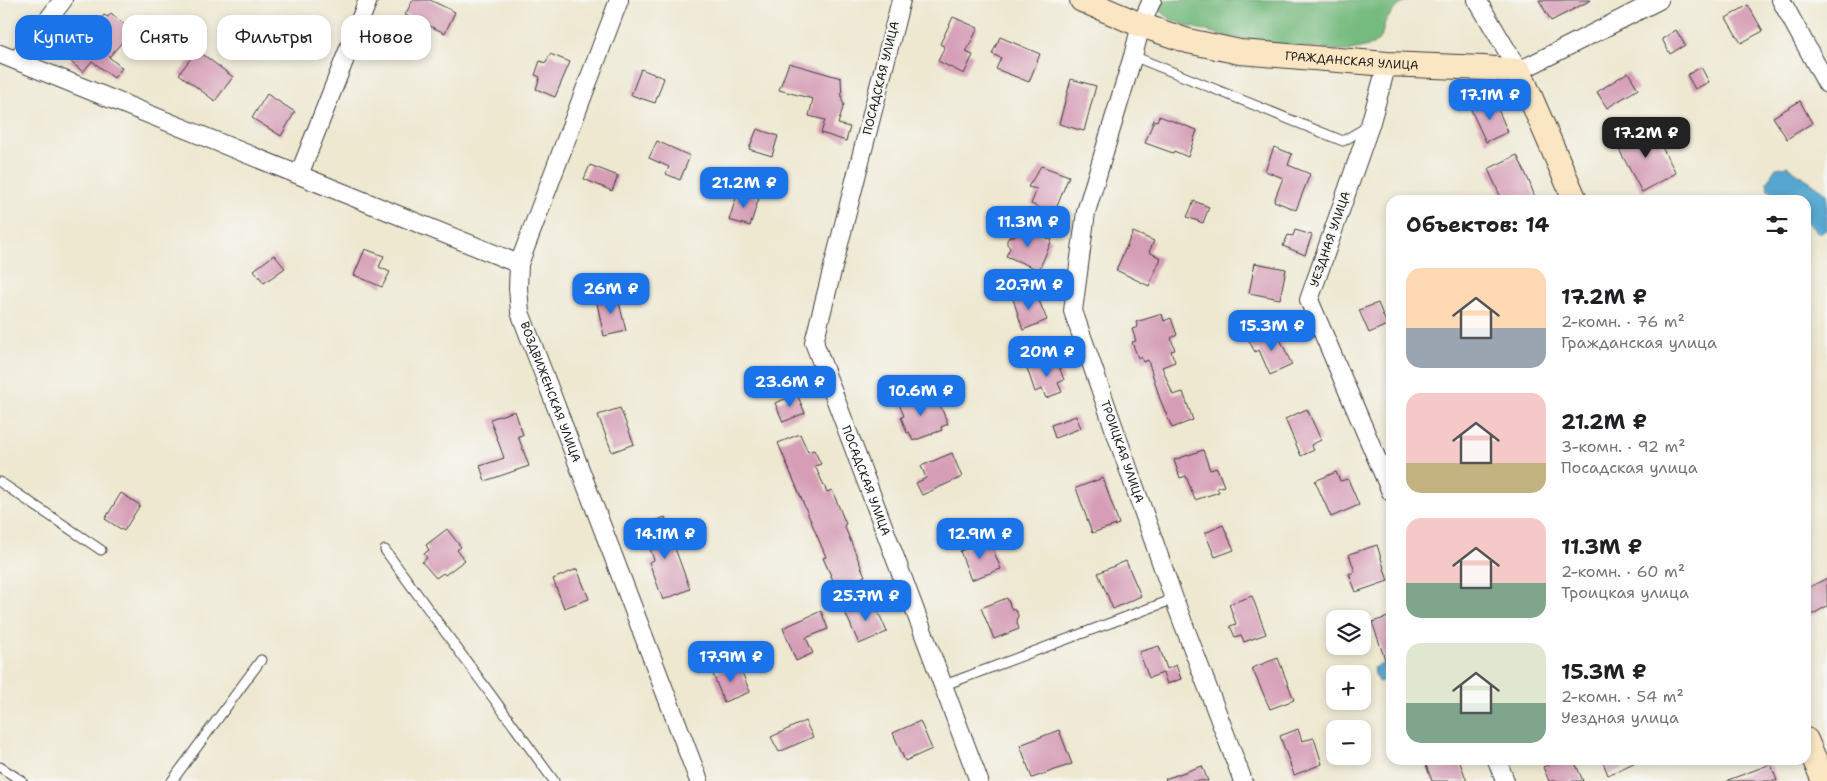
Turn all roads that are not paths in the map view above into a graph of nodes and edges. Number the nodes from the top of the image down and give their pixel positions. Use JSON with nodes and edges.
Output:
{"nodes":[{"id":1,"x":63,"y":0,"type":"edge"},
{"id":2,"x":368,"y":0,"type":"edge"},
{"id":3,"x":619,"y":0,"type":"edge"},
{"id":4,"x":901,"y":0,"type":"edge"},
{"id":5,"x":1082,"y":0,"type":"edge"},
{"id":6,"x":1152,"y":0,"type":"edge"},
{"id":7,"x":1477,"y":0,"type":"edge"},
{"id":8,"x":1659,"y":0,"type":"edge"},
{"id":9,"x":1781,"y":0,"type":"edge"},
{"id":10,"x":52,"y":15,"type":"edge"},
{"id":11,"x":1141,"y":25,"type":"junction"},
{"id":12,"x":0,"y":54,"type":"edge"},
{"id":13,"x":1133,"y":56,"type":"junction"},
{"id":14,"x":15,"y":59,"type":"edge"},
{"id":15,"x":17,"y":60,"type":"edge"},
{"id":16,"x":1387,"y":64,"type":"junction"},
{"id":17,"x":1519,"y":71,"type":"junction"},
{"id":18,"x":1827,"y":84,"type":"edge"},
{"id":19,"x":1370,"y":125,"type":"junction"},
{"id":20,"x":300,"y":175,"type":"junction"},
{"id":21,"x":1573,"y":195,"type":"edge"},
{"id":22,"x":519,"y":264,"type":"junction"},
{"id":23,"x":1386,"y":480,"type":"edge"},
{"id":24,"x":0,"y":482,"type":"edge"},
{"id":25,"x":101,"y":550,"type":"dead end"},
{"id":26,"x":385,"y":550,"type":"dead end"},
{"id":27,"x":1174,"y":599,"type":"junction"},
{"id":28,"x":261,"y":660,"type":"dead end"},
{"id":29,"x":942,"y":686,"type":"junction"},
{"id":30,"x":1811,"y":751,"type":"edge"},
{"id":31,"x":1499,"y":765,"type":"edge"},
{"id":32,"x":0,"y":767,"type":"edge"},
{"id":33,"x":22,"y":781,"type":"edge"},
{"id":34,"x":172,"y":781,"type":"edge"},
{"id":35,"x":554,"y":781,"type":"edge"},
{"id":36,"x":699,"y":781,"type":"edge"},
{"id":37,"x":979,"y":781,"type":"edge"},
{"id":38,"x":1242,"y":781,"type":"edge"},
{"id":39,"x":1505,"y":781,"type":"edge"},
{"id":40,"x":1824,"y":781,"type":"edge"}],
"edges":[{"from":1,"to":10,"type":"street"},
{"from":2,"to":20,"type":"street"},
{"from":3,"to":22,"type":"street","name":"ВОЗДВИЖЕНСКАЯ УЛИЦА"},
{"from":4,"to":29,"type":"street","name":"ПОСАДСКАЯ УЛИЦА"},
{"from":5,"to":11,"type":"street","name":"ГРАЖДАНСКАЯ УЛИЦА"},
{"from":6,"to":11,"type":"street","name":"ТРОИЦКАЯ УЛИЦА"},
{"from":7,"to":17,"type":"street"},
{"from":8,"to":17,"type":"street"},
{"from":9,"to":18,"type":"street"},
{"from":11,"to":13,"type":"street","name":"ТРОИЦКАЯ УЛИЦА"},
{"from":11,"to":16,"type":"street","name":"ГРАЖДАНСКАЯ УЛИЦА"},
{"from":12,"to":14,"type":"street"},
{"from":13,"to":19,"type":"lane"},
{"from":13,"to":27,"type":"street","name":"ТРОИЦКАЯ УЛИЦА"},
{"from":15,"to":20,"type":"street"},
{"from":16,"to":17,"type":"street","name":"ГРАЖДАНСКАЯ УЛИЦА"},
{"from":16,"to":19,"type":"street","name":"УЕЗДНАЯ УЛИЦА"},
{"from":17,"to":21,"type":"street"},
{"from":19,"to":23,"type":"street","name":"УЕЗДНАЯ УЛИЦА"},
{"from":20,"to":22,"type":"street"},
{"from":22,"to":36,"type":"street","name":"ВОЗДВИЖЕНСКАЯ УЛИЦА"},
{"from":24,"to":25,"type":"lane"},
{"from":26,"to":35,"type":"lane"},
{"from":27,"to":29,"type":"lane"},
{"from":27,"to":38,"type":"street","name":"ТРОИЦКАЯ УЛИЦА"},
{"from":28,"to":34,"type":"lane"},
{"from":29,"to":37,"type":"street","name":"ПОСАДСКАЯ УЛИЦА"},
{"from":30,"to":40,"type":"street"},
{"from":31,"to":39,"type":"street"},
{"from":32,"to":33,"type":"lane"}]}
